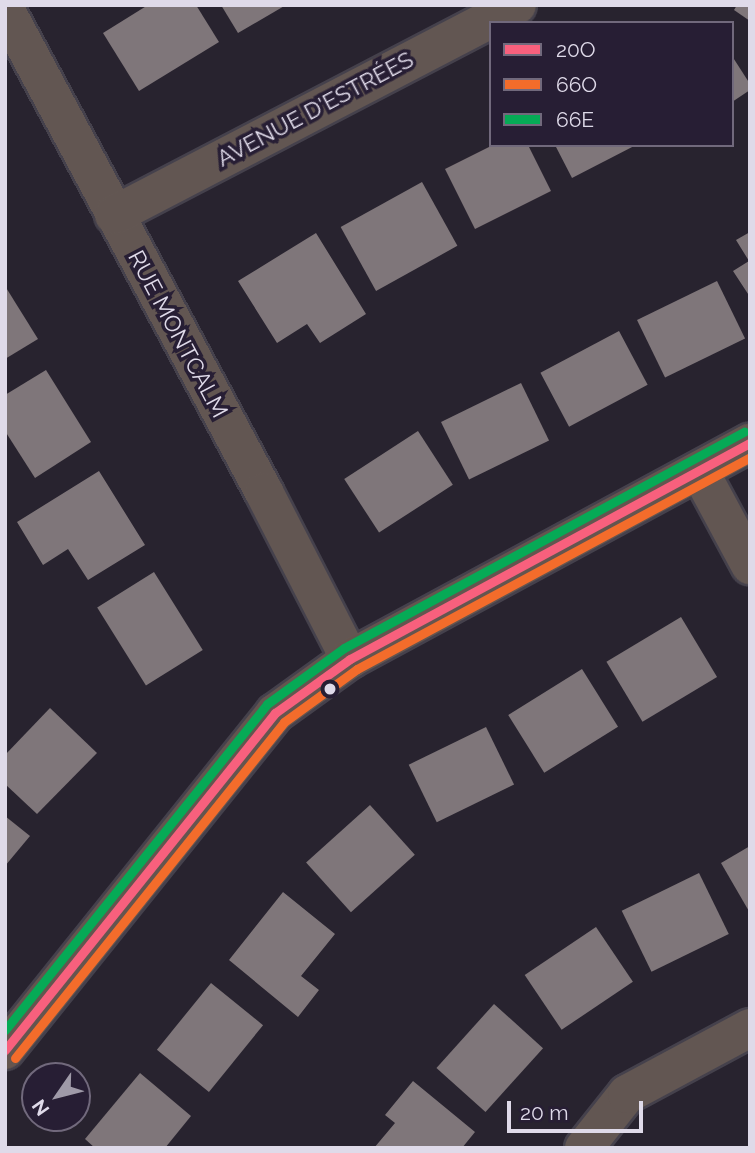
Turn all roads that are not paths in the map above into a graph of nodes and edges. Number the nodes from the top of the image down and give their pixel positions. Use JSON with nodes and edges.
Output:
{"nodes":[{"id":1,"x":517,"y":5,"type":"edge"},
{"id":2,"x":5,"y":9,"type":"edge"},
{"id":3,"x":114,"y":215,"type":"junction"},
{"id":4,"x":750,"y":443,"type":"edge"},
{"id":5,"x":700,"y":472,"type":"junction"},
{"id":6,"x":750,"y":565,"type":"edge"},
{"id":7,"x":350,"y":659,"type":"junction"},
{"id":8,"x":750,"y":1028,"type":"edge"},
{"id":9,"x":5,"y":1051,"type":"edge"},
{"id":10,"x":583,"y":1148,"type":"edge"}],
"edges":[{"from":1,"to":3,"type":"street","name":"AVENUE D'ESTRÉES"},
{"from":2,"to":3,"type":"street","name":"RUE MONTCALM"},
{"from":3,"to":7,"type":"street","name":"RUE MONTCALM"},
{"from":4,"to":5,"type":"street"},
{"from":5,"to":6,"type":"street"},
{"from":5,"to":7,"type":"street"},
{"from":7,"to":9,"type":"street"},
{"from":8,"to":10,"type":"street"}]}
